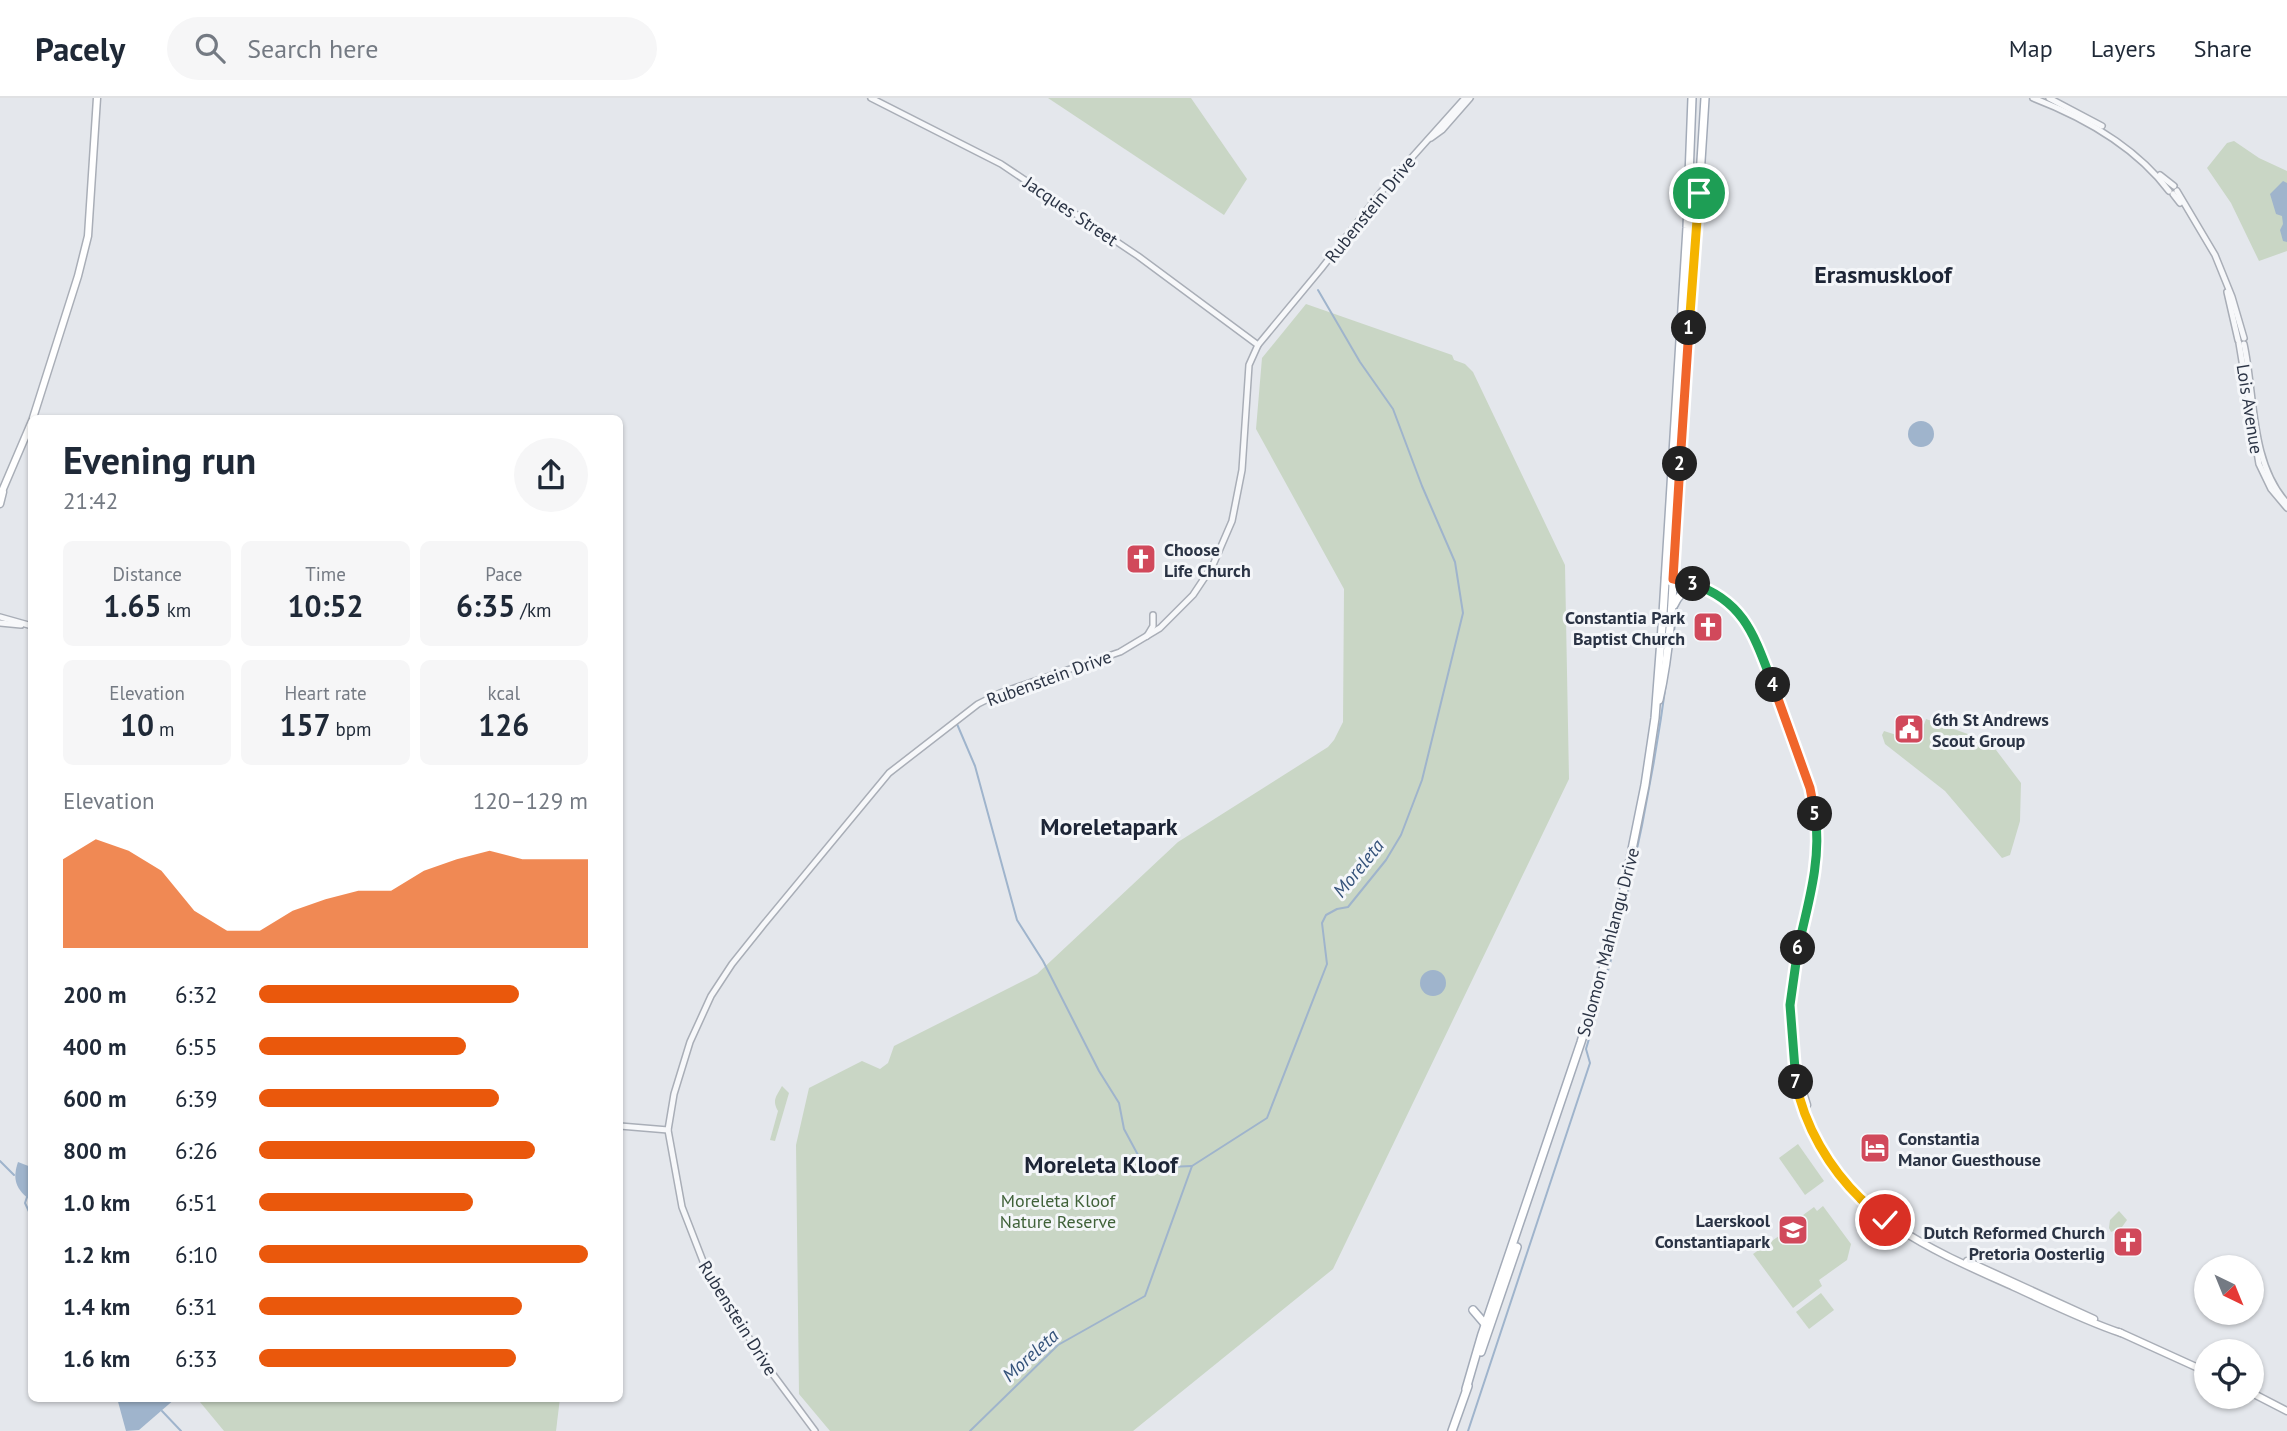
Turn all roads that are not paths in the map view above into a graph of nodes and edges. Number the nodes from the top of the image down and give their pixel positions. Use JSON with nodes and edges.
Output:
{"nodes":[{"id":1,"x":97,"y":98,"type":"edge"},
{"id":2,"x":871,"y":98,"type":"edge"},
{"id":3,"x":1468,"y":98,"type":"edge"},
{"id":4,"x":1692,"y":98,"type":"edge"},
{"id":5,"x":1704,"y":98,"type":"edge"},
{"id":6,"x":2033,"y":98,"type":"edge"},
{"id":7,"x":2049,"y":98,"type":"edge"},
{"id":8,"x":2173,"y":190,"type":"junction"},
{"id":9,"x":2241,"y":341,"type":"junction"},
{"id":10,"x":1258,"y":345,"type":"junction"},
{"id":11,"x":34,"y":415,"type":"edge"},
{"id":12,"x":28,"y":430,"type":"edge"},
{"id":13,"x":2,"y":493,"type":"edge"},
{"id":14,"x":2287,"y":503,"type":"edge"},
{"id":15,"x":0,"y":504,"type":"edge"},
{"id":16,"x":2287,"y":508,"type":"edge"},
{"id":17,"x":1669,"y":576,"type":"junction"},
{"id":18,"x":1714,"y":592,"type":"junction"},
{"id":19,"x":1671,"y":612,"type":"junction"},
{"id":20,"x":0,"y":617,"type":"edge"},
{"id":21,"x":1172,"y":619,"type":"junction"},
{"id":22,"x":0,"y":622,"type":"edge"},
{"id":23,"x":28,"y":625,"type":"edge"},
{"id":24,"x":28,"y":626,"type":"edge"},
{"id":25,"x":1755,"y":638,"type":"junction"},
{"id":26,"x":1146,"y":639,"type":"junction"},
{"id":27,"x":1655,"y":718,"type":"junction"},
{"id":28,"x":623,"y":1126,"type":"edge"},
{"id":29,"x":668,"y":1130,"type":"junction"},
{"id":30,"x":1542,"y":1161,"type":"junction"},
{"id":31,"x":1473,"y":1310,"type":"dead end"},
{"id":32,"x":1485,"y":1324,"type":"junction"},
{"id":33,"x":2194,"y":1366,"type":"edge"},
{"id":34,"x":1466,"y":1389,"type":"junction"},
{"id":35,"x":2264,"y":1400,"type":"edge"},
{"id":36,"x":2287,"y":1412,"type":"edge"},
{"id":37,"x":815,"y":1429,"type":"edge"},
{"id":38,"x":1451,"y":1431,"type":"edge"}],
"edges":[{"from":1,"to":11,"type":"main road"},
{"from":2,"to":10,"type":"street","name":"Jacques Street"},
{"from":3,"to":10,"type":"street","name":"Rubenstein Drive"},
{"from":4,"to":17,"type":"main road","name":"Solomon Mahlangu Drive"},
{"from":5,"to":17,"type":"main road","name":"Solomon Mahlangu Drive"},
{"from":6,"to":8,"type":"street","name":"Lois Avenue"},
{"from":7,"to":8,"type":"street","name":"Lois Avenue"},
{"from":8,"to":9,"type":"street","name":"Lois Avenue"},
{"from":9,"to":14,"type":"street","name":"Lois Avenue"},
{"from":9,"to":16,"type":"street","name":"Lois Avenue"},
{"from":10,"to":21,"type":"street","name":"Rubenstein Drive"},
{"from":12,"to":13,"type":"main road"},
{"from":13,"to":15,"type":"main road"},
{"from":17,"to":18,"type":"main road"},
{"from":17,"to":19,"type":"main road","name":"Solomon Mahlangu Drive"},
{"from":17,"to":25,"type":"main road"},
{"from":17,"to":27,"type":"main road","name":"Solomon Mahlangu Drive"},
{"from":18,"to":19,"type":"main road"},
{"from":18,"to":25,"type":"main road"},
{"from":19,"to":27,"type":"main road","name":"Solomon Mahlangu Drive"},
{"from":20,"to":23,"type":"street"},
{"from":21,"to":26,"type":"street","name":"Rubenstein Drive"},
{"from":21,"to":26,"type":"street"},
{"from":22,"to":24,"type":"street"},
{"from":25,"to":33,"type":"main road"},
{"from":26,"to":29,"type":"street","name":"Rubenstein Drive"},
{"from":27,"to":30,"type":"main road","name":"Solomon Mahlangu Drive"},
{"from":28,"to":29,"type":"street"},
{"from":29,"to":37,"type":"street","name":"Rubenstein Drive"},
{"from":30,"to":32,"type":"main road","name":"Solomon Mahlangu Drive"},
{"from":30,"to":34,"type":"main road","name":"Solomon Mahlangu Drive"},
{"from":31,"to":32,"type":"main road"},
{"from":32,"to":34,"type":"main road","name":"Solomon Mahlangu Drive"},
{"from":34,"to":38,"type":"main road","name":"Solomon Mahlangu Drive"},
{"from":35,"to":36,"type":"main road"}]}
